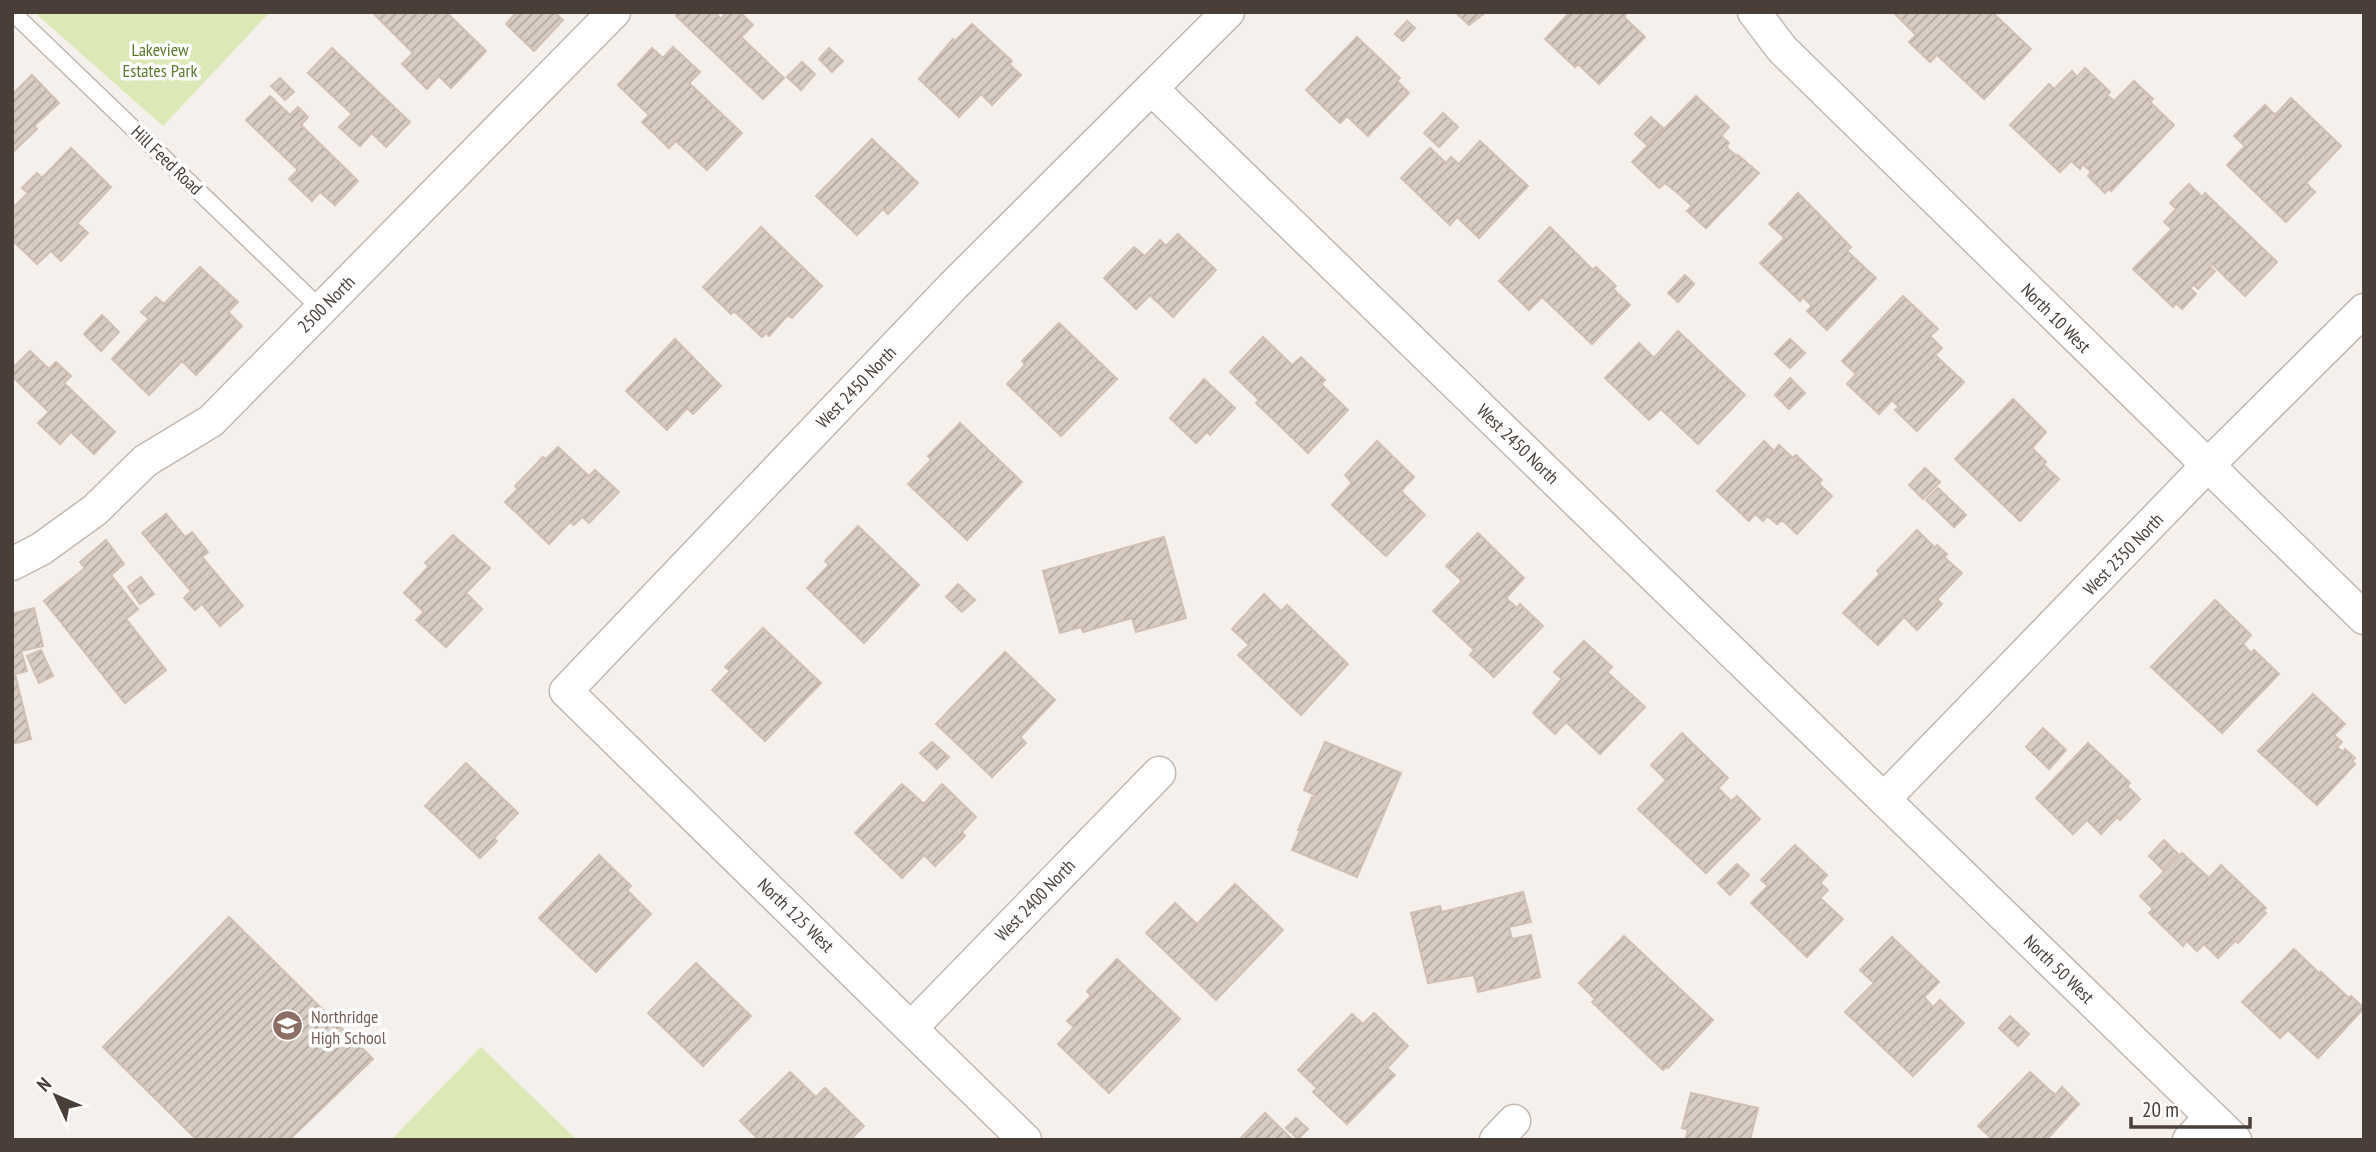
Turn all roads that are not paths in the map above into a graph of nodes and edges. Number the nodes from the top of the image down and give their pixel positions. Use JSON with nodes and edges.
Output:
{"nodes":[{"id":1,"x":12,"y":12,"type":"edge"},
{"id":2,"x":614,"y":12,"type":"edge"},
{"id":3,"x":1227,"y":12,"type":"edge"},
{"id":4,"x":1754,"y":12,"type":"edge"},
{"id":5,"x":1152,"y":89,"type":"junction"},
{"id":6,"x":321,"y":309,"type":"junction"},
{"id":7,"x":2364,"y":310,"type":"edge"},
{"id":8,"x":2207,"y":466,"type":"junction"},
{"id":9,"x":12,"y":564,"type":"edge"},
{"id":10,"x":2364,"y":618,"type":"edge"},
{"id":11,"x":566,"y":691,"type":"joint"},
{"id":12,"x":1159,"y":773,"type":"dead end"},
{"id":13,"x":1884,"y":799,"type":"junction"},
{"id":14,"x":911,"y":1028,"type":"junction"},
{"id":15,"x":2211,"y":1117,"type":"junction"},
{"id":16,"x":1025,"y":1140,"type":"edge"},
{"id":17,"x":2189,"y":1140,"type":"edge"},
{"id":18,"x":2235,"y":1140,"type":"edge"}],
"edges":[{"from":1,"to":6,"type":"lane","name":"Hill Feed Road"},
{"from":2,"to":6,"type":"street","name":"2500 North"},
{"from":3,"to":5,"type":"street","name":"West 2450 North"},
{"from":4,"to":8,"type":"street","name":"North 10 West"},
{"from":5,"to":11,"type":"street","name":"West 2450 North"},
{"from":5,"to":13,"type":"street","name":"West 2450 North"},
{"from":6,"to":9,"type":"street","name":"2500 North"},
{"from":7,"to":8,"type":"street","name":"West 2350 North"},
{"from":8,"to":10,"type":"street","name":"North 10 West"},
{"from":8,"to":13,"type":"street","name":"West 2350 North"},
{"from":11,"to":14,"type":"street","name":"North 125 West"},
{"from":12,"to":14,"type":"street","name":"West 2400 North"},
{"from":13,"to":15,"type":"street","name":"North 50 West"},
{"from":14,"to":16,"type":"street","name":"North 125 West"},
{"from":15,"to":17,"type":"street"},
{"from":15,"to":18,"type":"street","name":"North 50 West"}]}
